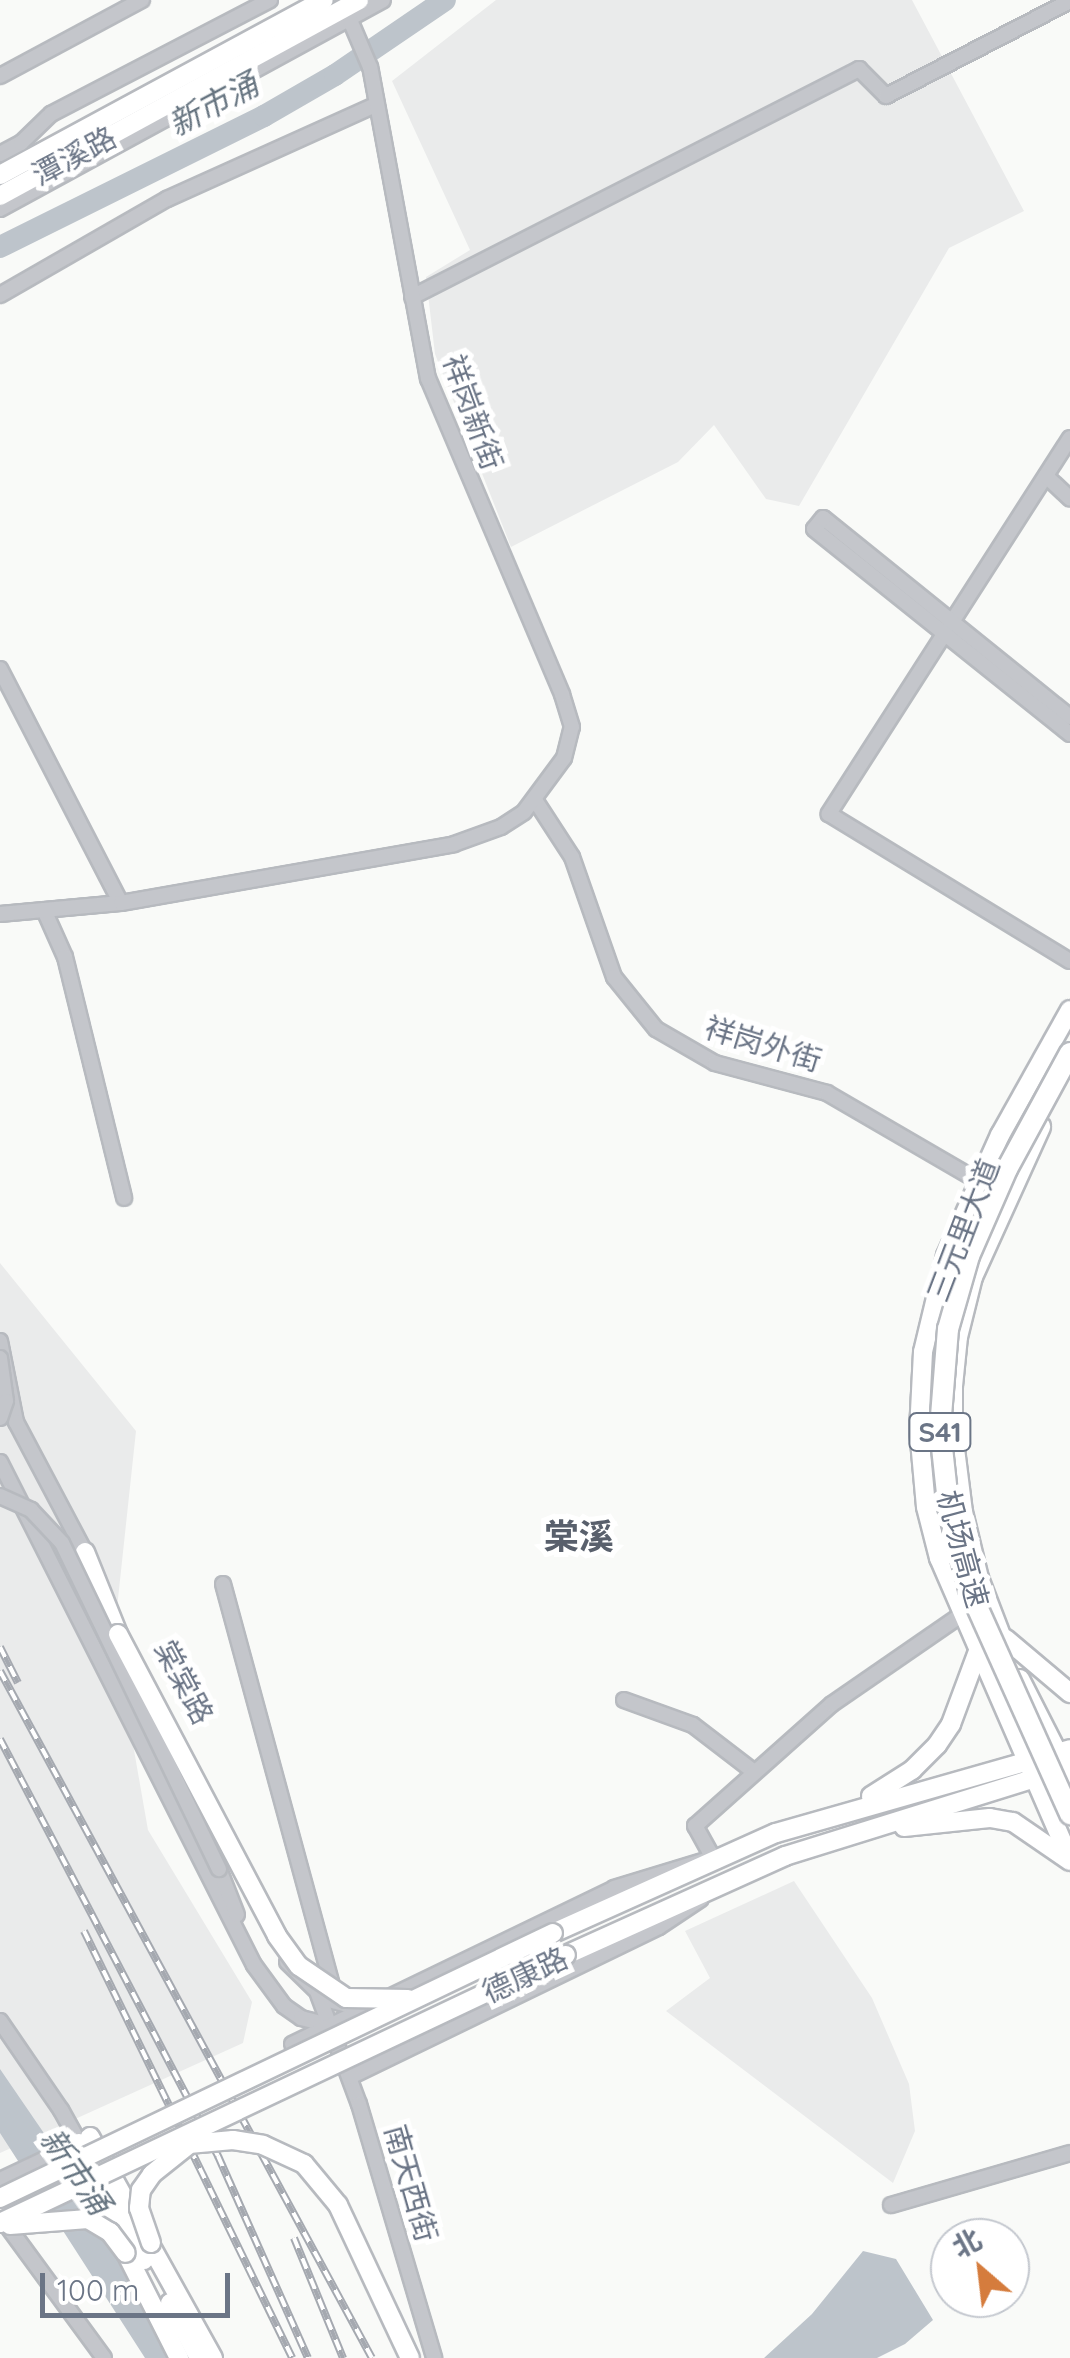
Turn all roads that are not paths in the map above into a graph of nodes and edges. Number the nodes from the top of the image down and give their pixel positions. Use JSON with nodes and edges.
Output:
{"nodes":[{"id":1,"x":142,"y":0,"type":"edge"},
{"id":2,"x":270,"y":0,"type":"edge"},
{"id":3,"x":324,"y":0,"type":"edge"},
{"id":4,"x":359,"y":0,"type":"edge"},
{"id":5,"x":383,"y":0,"type":"edge"},
{"id":6,"x":1070,"y":0,"type":"edge"},
{"id":7,"x":350,"y":20,"type":"junction"},
{"id":8,"x":0,"y":76,"type":"edge"},
{"id":9,"x":378,"y":104,"type":"junction"},
{"id":10,"x":0,"y":154,"type":"edge"},
{"id":11,"x":0,"y":175,"type":"edge"},
{"id":12,"x":0,"y":196,"type":"edge"},
{"id":13,"x":0,"y":209,"type":"edge"},
{"id":14,"x":0,"y":295,"type":"edge"},
{"id":15,"x":412,"y":297,"type":"junction"},
{"id":16,"x":1070,"y":438,"type":"edge"},
{"id":17,"x":1046,"y":476,"type":"junction"},
{"id":18,"x":1070,"y":498,"type":"edge"},
{"id":19,"x":948,"y":628,"type":"junction"},
{"id":20,"x":0,"y":669,"type":"edge"},
{"id":21,"x":1070,"y":718,"type":"edge"},
{"id":22,"x":1070,"y":734,"type":"edge"},
{"id":23,"x":535,"y":800,"type":"junction"},
{"id":24,"x":120,"y":903,"type":"junction"},
{"id":25,"x":44,"y":910,"type":"junction"},
{"id":26,"x":0,"y":914,"type":"edge"},
{"id":27,"x":1070,"y":961,"type":"edge"},
{"id":28,"x":1070,"y":1010,"type":"edge"},
{"id":29,"x":1070,"y":1053,"type":"edge"},
{"id":30,"x":1070,"y":1074,"type":"edge"},
{"id":31,"x":978,"y":1181,"type":"junction"},
{"id":32,"x":124,"y":1198,"type":"dead end"},
{"id":33,"x":0,"y":1341,"type":"edge"},
{"id":34,"x":0,"y":1358,"type":"edge"},
{"id":35,"x":0,"y":1404,"type":"edge"},
{"id":36,"x":0,"y":1418,"type":"edge"},
{"id":37,"x":16,"y":1422,"type":"junction"},
{"id":38,"x":0,"y":1462,"type":"edge"},
{"id":39,"x":0,"y":1496,"type":"edge"},
{"id":40,"x":55,"y":1498,"type":"junction"},
{"id":41,"x":25,"y":1512,"type":"junction"},
{"id":42,"x":85,"y":1552,"type":"junction"},
{"id":43,"x":223,"y":1584,"type":"dead end"},
{"id":44,"x":964,"y":1621,"type":"junction"},
{"id":45,"x":996,"y":1623,"type":"junction"},
{"id":46,"x":978,"y":1654,"type":"junction"},
{"id":47,"x":1070,"y":1693,"type":"edge"},
{"id":48,"x":624,"y":1700,"type":"dead end"},
{"id":49,"x":1063,"y":1750,"type":"edge"},
{"id":50,"x":1026,"y":1758,"type":"junction"},
{"id":51,"x":753,"y":1771,"type":"junction"},
{"id":52,"x":1069,"y":1771,"type":"edge"},
{"id":53,"x":1034,"y":1778,"type":"junction"},
{"id":54,"x":845,"y":1811,"type":"junction"},
{"id":55,"x":1070,"y":1814,"type":"edge"},
{"id":56,"x":854,"y":1834,"type":"junction"},
{"id":57,"x":713,"y":1858,"type":"junction"},
{"id":58,"x":1070,"y":1860,"type":"edge"},
{"id":59,"x":726,"y":1880,"type":"junction"},
{"id":60,"x":254,"y":1965,"type":"junction"},
{"id":61,"x":446,"y":1969,"type":"junction"},
{"id":62,"x":437,"y":1990,"type":"junction"},
{"id":63,"x":336,"y":2017,"type":"junction"},
{"id":64,"x":472,"y":2018,"type":"junction"},
{"id":65,"x":0,"y":2022,"type":"edge"},
{"id":66,"x":292,"y":2044,"type":"dead end"},
{"id":67,"x":350,"y":2076,"type":"junction"},
{"id":68,"x":236,"y":2113,"type":"junction"},
{"id":69,"x":79,"y":2143,"type":"junction"},
{"id":70,"x":189,"y":2144,"type":"junction"},
{"id":71,"x":1070,"y":2153,"type":"edge"},
{"id":72,"x":3,"y":2178,"type":"edge"},
{"id":73,"x":0,"y":2198,"type":"edge"},
{"id":74,"x":891,"y":2205,"type":"dead end"},
{"id":75,"x":0,"y":2215,"type":"edge"},
{"id":76,"x":0,"y":2225,"type":"edge"},
{"id":77,"x":100,"y":2357,"type":"edge"},
{"id":78,"x":212,"y":2357,"type":"edge"},
{"id":79,"x":179,"y":2358,"type":"edge"},
{"id":80,"x":410,"y":2358,"type":"edge"},
{"id":81,"x":434,"y":2358,"type":"edge"}],
"edges":[{"from":1,"to":8,"type":"street"},
{"from":2,"to":10,"type":"street"},
{"from":3,"to":11,"type":"main road","name":"潭溪路"},
{"from":4,"to":12,"type":"main road","name":"潭溪路"},
{"from":5,"to":7,"type":"street"},
{"from":6,"to":15,"type":"street"},
{"from":7,"to":9,"type":"street","name":"祥岗新街"},
{"from":7,"to":13,"type":"street"},
{"from":9,"to":14,"type":"street"},
{"from":9,"to":15,"type":"street","name":"祥岗新街"},
{"from":15,"to":23,"type":"street","name":"祥岗新街"},
{"from":16,"to":17,"type":"street"},
{"from":17,"to":18,"type":"street"},
{"from":17,"to":19,"type":"street"},
{"from":19,"to":19,"type":"street"},
{"from":19,"to":21,"type":"street"},
{"from":19,"to":22,"type":"street"},
{"from":19,"to":27,"type":"street"},
{"from":20,"to":24,"type":"street"},
{"from":23,"to":24,"type":"street"},
{"from":23,"to":31,"type":"street","name":"祥岗外街"},
{"from":24,"to":25,"type":"street"},
{"from":25,"to":26,"type":"street"},
{"from":25,"to":32,"type":"street"},
{"from":28,"to":31,"type":"main road","name":"三元里大道"},
{"from":29,"to":55,"type":"highway","name":"机场高速","number":"S41","bridge":true},
{"from":30,"to":45,"type":"main road","name":"三元里大道"},
{"from":31,"to":44,"type":"main road","name":"三元里大道"},
{"from":33,"to":37,"type":"street","name":"棠棠路"},
{"from":34,"to":36,"type":"street","bridge":true},
{"from":35,"to":37,"type":"street"},
{"from":37,"to":40,"type":"street","name":"棠棠路"},
{"from":38,"to":41,"type":"street"},
{"from":39,"to":60,"type":"street","bridge":true},
{"from":40,"to":41,"type":"street"},
{"from":40,"to":42,"type":"street","name":"棠棠路"},
{"from":41,"to":60,"type":"street"},
{"from":42,"to":62,"type":"main road","bridge":true},
{"from":42,"to":63,"type":"street","name":"棠棠路"},
{"from":43,"to":63,"type":"street"},
{"from":44,"to":45,"type":"main road"},
{"from":44,"to":46,"type":"main road","name":"三元里大道"},
{"from":44,"to":51,"type":"street"},
{"from":45,"to":47,"type":"main road"},
{"from":45,"to":49,"type":"main road","name":"三元里大道"},
{"from":46,"to":50,"type":"main road","name":"三元里大道"},
{"from":46,"to":54,"type":"main road"},
{"from":48,"to":51,"type":"street"},
{"from":49,"to":50,"type":"main road","name":"德康路"},
{"from":49,"to":52,"type":"main road","name":"三元里大道"},
{"from":50,"to":53,"type":"main road","name":"三元里大道"},
{"from":50,"to":54,"type":"main road","name":"德康路"},
{"from":51,"to":57,"type":"street"},
{"from":52,"to":53,"type":"main road","name":"德康路"},
{"from":53,"to":56,"type":"main road","name":"德康路"},
{"from":53,"to":58,"type":"main road","name":"三元里大道"},
{"from":54,"to":57,"type":"main road","name":"德康路"},
{"from":56,"to":58,"type":"main road"},
{"from":56,"to":59,"type":"main road","name":"德康路"},
{"from":57,"to":61,"type":"street"},
{"from":57,"to":62,"type":"main road","name":"德康路","bridge":true},
{"from":59,"to":64,"type":"street"},
{"from":59,"to":68,"type":"main road","name":"德康路","bridge":true},
{"from":60,"to":63,"type":"street"},
{"from":61,"to":63,"type":"street"},
{"from":61,"to":64,"type":"street"},
{"from":62,"to":73,"type":"main road","name":"德康路","bridge":true},
{"from":63,"to":66,"type":"street"},
{"from":63,"to":67,"type":"street","name":"南天西街"},
{"from":64,"to":67,"type":"street"},
{"from":65,"to":69,"type":"street"},
{"from":67,"to":81,"type":"street","name":"南天西街"},
{"from":68,"to":70,"type":"main road","bridge":true},
{"from":68,"to":76,"type":"main road","name":"德康路","bridge":true},
{"from":69,"to":72,"type":"street"},
{"from":69,"to":78,"type":"main road"},
{"from":70,"to":78,"type":"main road","bridge":true},
{"from":70,"to":80,"type":"main road","bridge":true},
{"from":71,"to":74,"type":"street"},
{"from":75,"to":77,"type":"street"},
{"from":76,"to":79,"type":"main road","bridge":true}]}
